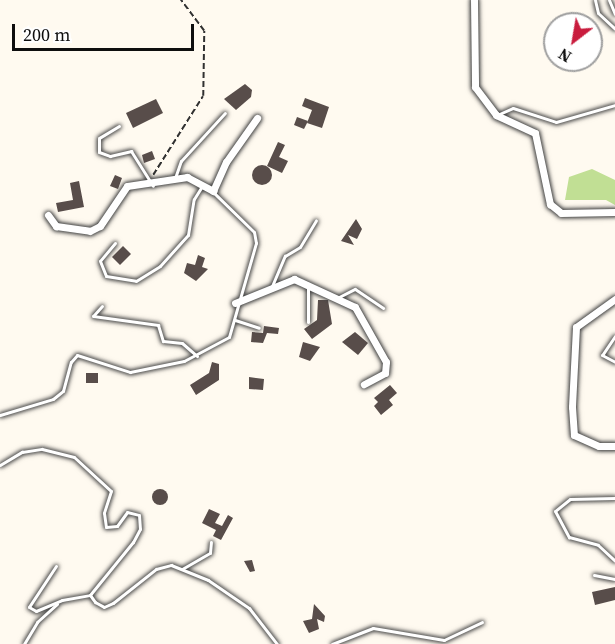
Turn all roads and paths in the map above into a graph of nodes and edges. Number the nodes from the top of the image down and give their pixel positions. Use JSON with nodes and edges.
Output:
{"nodes":[{"id":1,"x":181,"y":0,"type":"edge"},
{"id":2,"x":474,"y":0,"type":"edge"},
{"id":3,"x":596,"y":0,"type":"edge"},
{"id":4,"x":609,"y":0,"type":"edge"},
{"id":5,"x":615,"y":3,"type":"edge"},
{"id":6,"x":615,"y":14,"type":"edge"},
{"id":7,"x":615,"y":29,"type":"edge"},
{"id":8,"x":615,"y":105,"type":"edge"},
{"id":9,"x":225,"y":113,"type":"dead end"},
{"id":10,"x":496,"y":115,"type":"junction"},
{"id":11,"x":257,"y":118,"type":"dead end"},
{"id":12,"x":119,"y":126,"type":"dead end"},
{"id":13,"x":175,"y":178,"type":"junction"},
{"id":14,"x":151,"y":183,"type":"junction"},
{"id":15,"x":203,"y":185,"type":"junction"},
{"id":16,"x":213,"y":191,"type":"junction"},
{"id":17,"x":615,"y":212,"type":"edge"},
{"id":18,"x":48,"y":215,"type":"dead end"},
{"id":19,"x":316,"y":220,"type":"dead end"},
{"id":20,"x":115,"y":243,"type":"dead end"},
{"id":21,"x":308,"y":283,"type":"junction"},
{"id":22,"x":271,"y":288,"type":"junction"},
{"id":23,"x":337,"y":298,"type":"junction"},
{"id":24,"x":615,"y":299,"type":"edge"},
{"id":25,"x":235,"y":303,"type":"junction"},
{"id":26,"x":102,"y":306,"type":"dead end"},
{"id":27,"x":383,"y":308,"type":"dead end"},
{"id":28,"x":235,"y":320,"type":"junction"},
{"id":29,"x":308,"y":322,"type":"dead end"},
{"id":30,"x":259,"y":327,"type":"dead end"},
{"id":31,"x":615,"y":336,"type":"edge"},
{"id":32,"x":197,"y":356,"type":"junction"},
{"id":33,"x":615,"y":362,"type":"edge"},
{"id":34,"x":364,"y":384,"type":"dead end"},
{"id":35,"x":0,"y":415,"type":"edge"},
{"id":36,"x":615,"y":446,"type":"edge"},
{"id":37,"x":0,"y":465,"type":"edge"},
{"id":38,"x":615,"y":498,"type":"edge"},
{"id":39,"x":211,"y":542,"type":"dead end"},
{"id":40,"x":615,"y":561,"type":"edge"},
{"id":41,"x":56,"y":566,"type":"dead end"},
{"id":42,"x":182,"y":569,"type":"junction"},
{"id":43,"x":594,"y":575,"type":"dead end"},
{"id":44,"x":615,"y":579,"type":"edge"},
{"id":45,"x":90,"y":595,"type":"junction"},
{"id":46,"x":62,"y":600,"type":"junction"},
{"id":47,"x":482,"y":622,"type":"dead end"},
{"id":48,"x":27,"y":643,"type":"edge"},
{"id":49,"x":277,"y":644,"type":"edge"},
{"id":50,"x":332,"y":644,"type":"edge"}],
"edges":[{"from":1,"to":14,"type":"path"},
{"from":2,"to":10,"type":"street"},
{"from":3,"to":7,"type":"lane"},
{"from":4,"to":5,"type":"lane"},
{"from":4,"to":6,"type":"lane"},
{"from":8,"to":10,"type":"lane"},
{"from":9,"to":13,"type":"lane"},
{"from":10,"to":17,"type":"street"},
{"from":11,"to":16,"type":"street"},
{"from":12,"to":14,"type":"lane"},
{"from":13,"to":14,"type":"street"},
{"from":13,"to":15,"type":"street"},
{"from":14,"to":18,"type":"street"},
{"from":15,"to":16,"type":"street"},
{"from":15,"to":20,"type":"lane"},
{"from":16,"to":25,"type":"lane"},
{"from":19,"to":22,"type":"lane"},
{"from":21,"to":22,"type":"street"},
{"from":21,"to":23,"type":"street"},
{"from":21,"to":29,"type":"lane"},
{"from":22,"to":25,"type":"street"},
{"from":23,"to":27,"type":"lane"},
{"from":23,"to":34,"type":"street"},
{"from":24,"to":36,"type":"street"},
{"from":25,"to":28,"type":"lane"},
{"from":26,"to":32,"type":"lane"},
{"from":28,"to":30,"type":"lane"},
{"from":28,"to":32,"type":"lane"},
{"from":31,"to":33,"type":"lane"},
{"from":32,"to":35,"type":"lane"},
{"from":37,"to":45,"type":"lane"},
{"from":38,"to":40,"type":"lane"},
{"from":39,"to":42,"type":"lane"},
{"from":41,"to":46,"type":"lane"},
{"from":42,"to":45,"type":"lane"},
{"from":42,"to":49,"type":"lane"},
{"from":43,"to":44,"type":"lane"},
{"from":45,"to":46,"type":"lane"},
{"from":46,"to":48,"type":"lane"},
{"from":47,"to":50,"type":"lane"}]}
